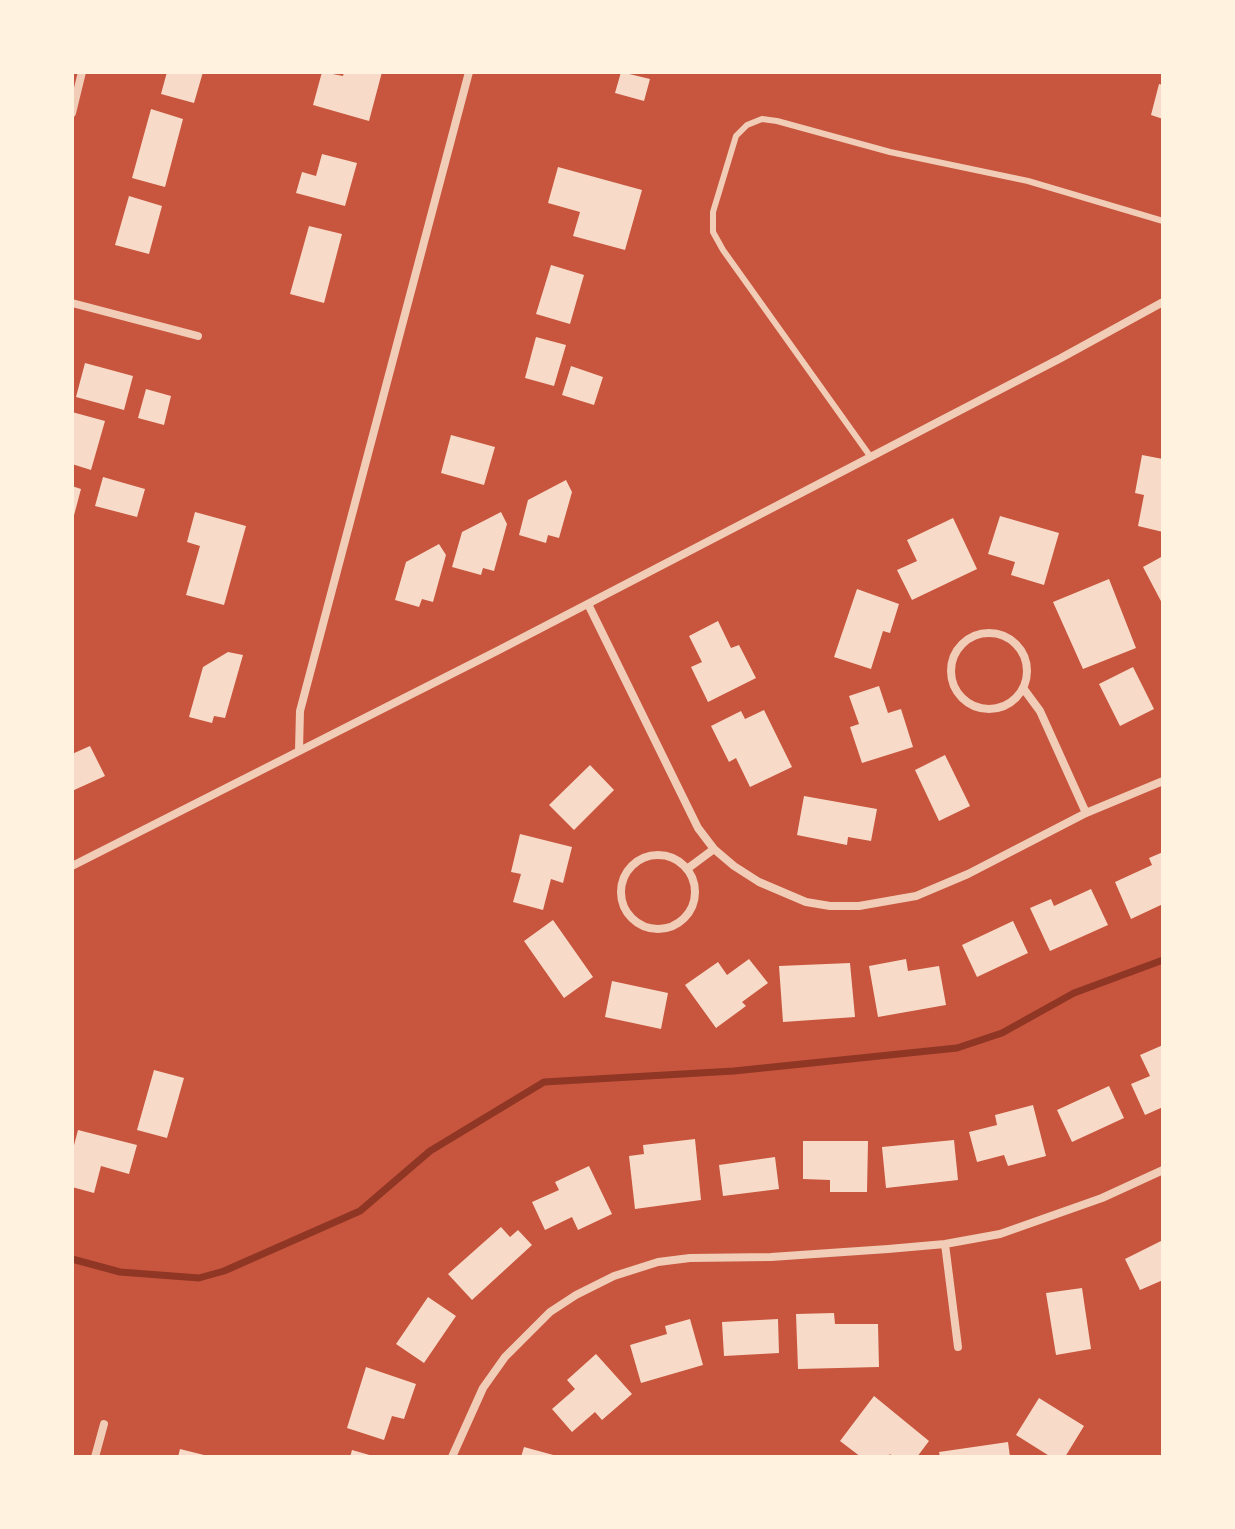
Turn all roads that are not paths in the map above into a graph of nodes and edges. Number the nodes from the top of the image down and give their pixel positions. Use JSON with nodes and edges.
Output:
{"nodes":[{"id":1,"x":82,"y":72,"type":"edge"},
{"id":2,"x":469,"y":72,"type":"edge"},
{"id":3,"x":72,"y":113,"type":"edge"},
{"id":4,"x":1163,"y":221,"type":"edge"},
{"id":5,"x":1163,"y":302,"type":"edge"},
{"id":6,"x":72,"y":303,"type":"edge"},
{"id":7,"x":198,"y":336,"type":"dead end"},
{"id":8,"x":870,"y":456,"type":"junction"},
{"id":9,"x":588,"y":604,"type":"junction"},
{"id":10,"x":1023,"y":688,"type":"junction"},
{"id":11,"x":299,"y":750,"type":"junction"},
{"id":12,"x":1163,"y":781,"type":"edge"},
{"id":13,"x":1086,"y":813,"type":"junction"},
{"id":14,"x":714,"y":849,"type":"junction"},
{"id":15,"x":72,"y":866,"type":"edge"},
{"id":16,"x":687,"y":869,"type":"junction"},
{"id":17,"x":1163,"y":1170,"type":"edge"},
{"id":18,"x":945,"y":1244,"type":"junction"},
{"id":19,"x":958,"y":1347,"type":"dead end"},
{"id":20,"x":104,"y":1424,"type":"dead end"},
{"id":21,"x":95,"y":1457,"type":"edge"},
{"id":22,"x":452,"y":1457,"type":"edge"}],
"edges":[{"from":1,"to":3,"type":"street"},
{"from":2,"to":11,"type":"street"},
{"from":4,"to":8,"type":"lane"},
{"from":5,"to":8,"type":"street"},
{"from":6,"to":7,"type":"street"},
{"from":8,"to":9,"type":"street"},
{"from":9,"to":11,"type":"street"},
{"from":9,"to":14,"type":"street"},
{"from":10,"to":10,"type":"street"},
{"from":10,"to":13,"type":"street"},
{"from":11,"to":15,"type":"street"},
{"from":12,"to":13,"type":"street"},
{"from":13,"to":14,"type":"street"},
{"from":14,"to":16,"type":"street"},
{"from":16,"to":16,"type":"street"},
{"from":17,"to":18,"type":"street"},
{"from":18,"to":19,"type":"street"},
{"from":18,"to":22,"type":"street"},
{"from":20,"to":21,"type":"street"}]}
